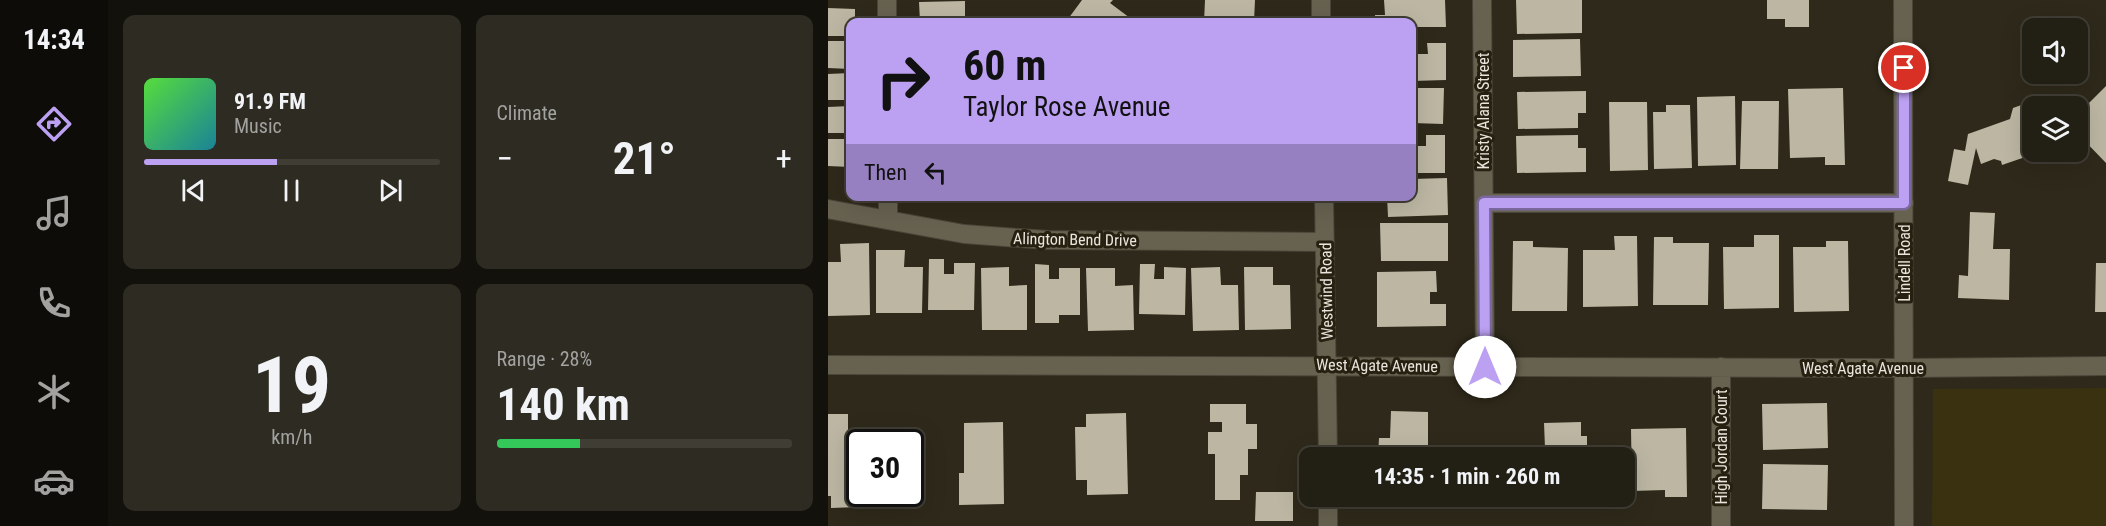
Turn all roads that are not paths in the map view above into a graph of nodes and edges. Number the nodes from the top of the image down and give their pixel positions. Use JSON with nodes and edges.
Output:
{"nodes":[{"id":1,"x":887,"y":0,"type":"edge"},
{"id":2,"x":1321,"y":0,"type":"edge"},
{"id":3,"x":1482,"y":0,"type":"edge"},
{"id":4,"x":1903,"y":0,"type":"edge"},
{"id":5,"x":887,"y":18,"type":"edge"},
{"id":6,"x":1321,"y":18,"type":"edge"},
{"id":7,"x":888,"y":201,"type":"edge"},
{"id":8,"x":1324,"y":201,"type":"edge"},
{"id":9,"x":1484,"y":203,"type":"junction"},
{"id":10,"x":1904,"y":203,"type":"junction"},
{"id":11,"x":828,"y":209,"type":"edge"},
{"id":12,"x":888,"y":220,"type":"junction"},
{"id":13,"x":1325,"y":242,"type":"junction"},
{"id":14,"x":828,"y":365,"type":"edge"},
{"id":15,"x":1328,"y":365,"type":"junction"},
{"id":16,"x":2106,"y":366,"type":"edge"},
{"id":17,"x":1485,"y":367,"type":"junction"},
{"id":18,"x":1720,"y":368,"type":"junction"},
{"id":19,"x":1905,"y":368,"type":"junction"},
{"id":20,"x":1328,"y":447,"type":"edge"},
{"id":21,"x":1328,"y":507,"type":"edge"},
{"id":22,"x":1328,"y":526,"type":"edge"},
{"id":23,"x":1720,"y":526,"type":"edge"},
{"id":24,"x":1904,"y":526,"type":"edge"}],
"edges":[{"from":1,"to":5,"type":"street"},
{"from":2,"to":6,"type":"street"},
{"from":3,"to":9,"type":"street","name":"Kristy Alana Street"},
{"from":4,"to":10,"type":"street","name":"Lindell Road"},
{"from":7,"to":12,"type":"street"},
{"from":8,"to":13,"type":"street","name":"Westwind Road"},
{"from":9,"to":10,"type":"street"},
{"from":9,"to":17,"type":"street","name":"Kristy Alana Street"},
{"from":10,"to":19,"type":"street","name":"Lindell Road"},
{"from":11,"to":12,"type":"street","name":"Alington Bend Drive"},
{"from":12,"to":13,"type":"street","name":"Alington Bend Drive"},
{"from":13,"to":15,"type":"street","name":"Westwind Road"},
{"from":14,"to":15,"type":"street","name":"West Agate Avenue"},
{"from":15,"to":17,"type":"street","name":"West Agate Avenue"},
{"from":15,"to":20,"type":"street","name":"Westwind Road"},
{"from":16,"to":19,"type":"street","name":"West Agate Avenue"},
{"from":17,"to":18,"type":"street","name":"West Agate Avenue"},
{"from":18,"to":19,"type":"street","name":"West Agate Avenue"},
{"from":18,"to":23,"type":"street","name":"High Jordan Court"},
{"from":19,"to":24,"type":"street","name":"Lindell Road"},
{"from":21,"to":22,"type":"street"}]}
